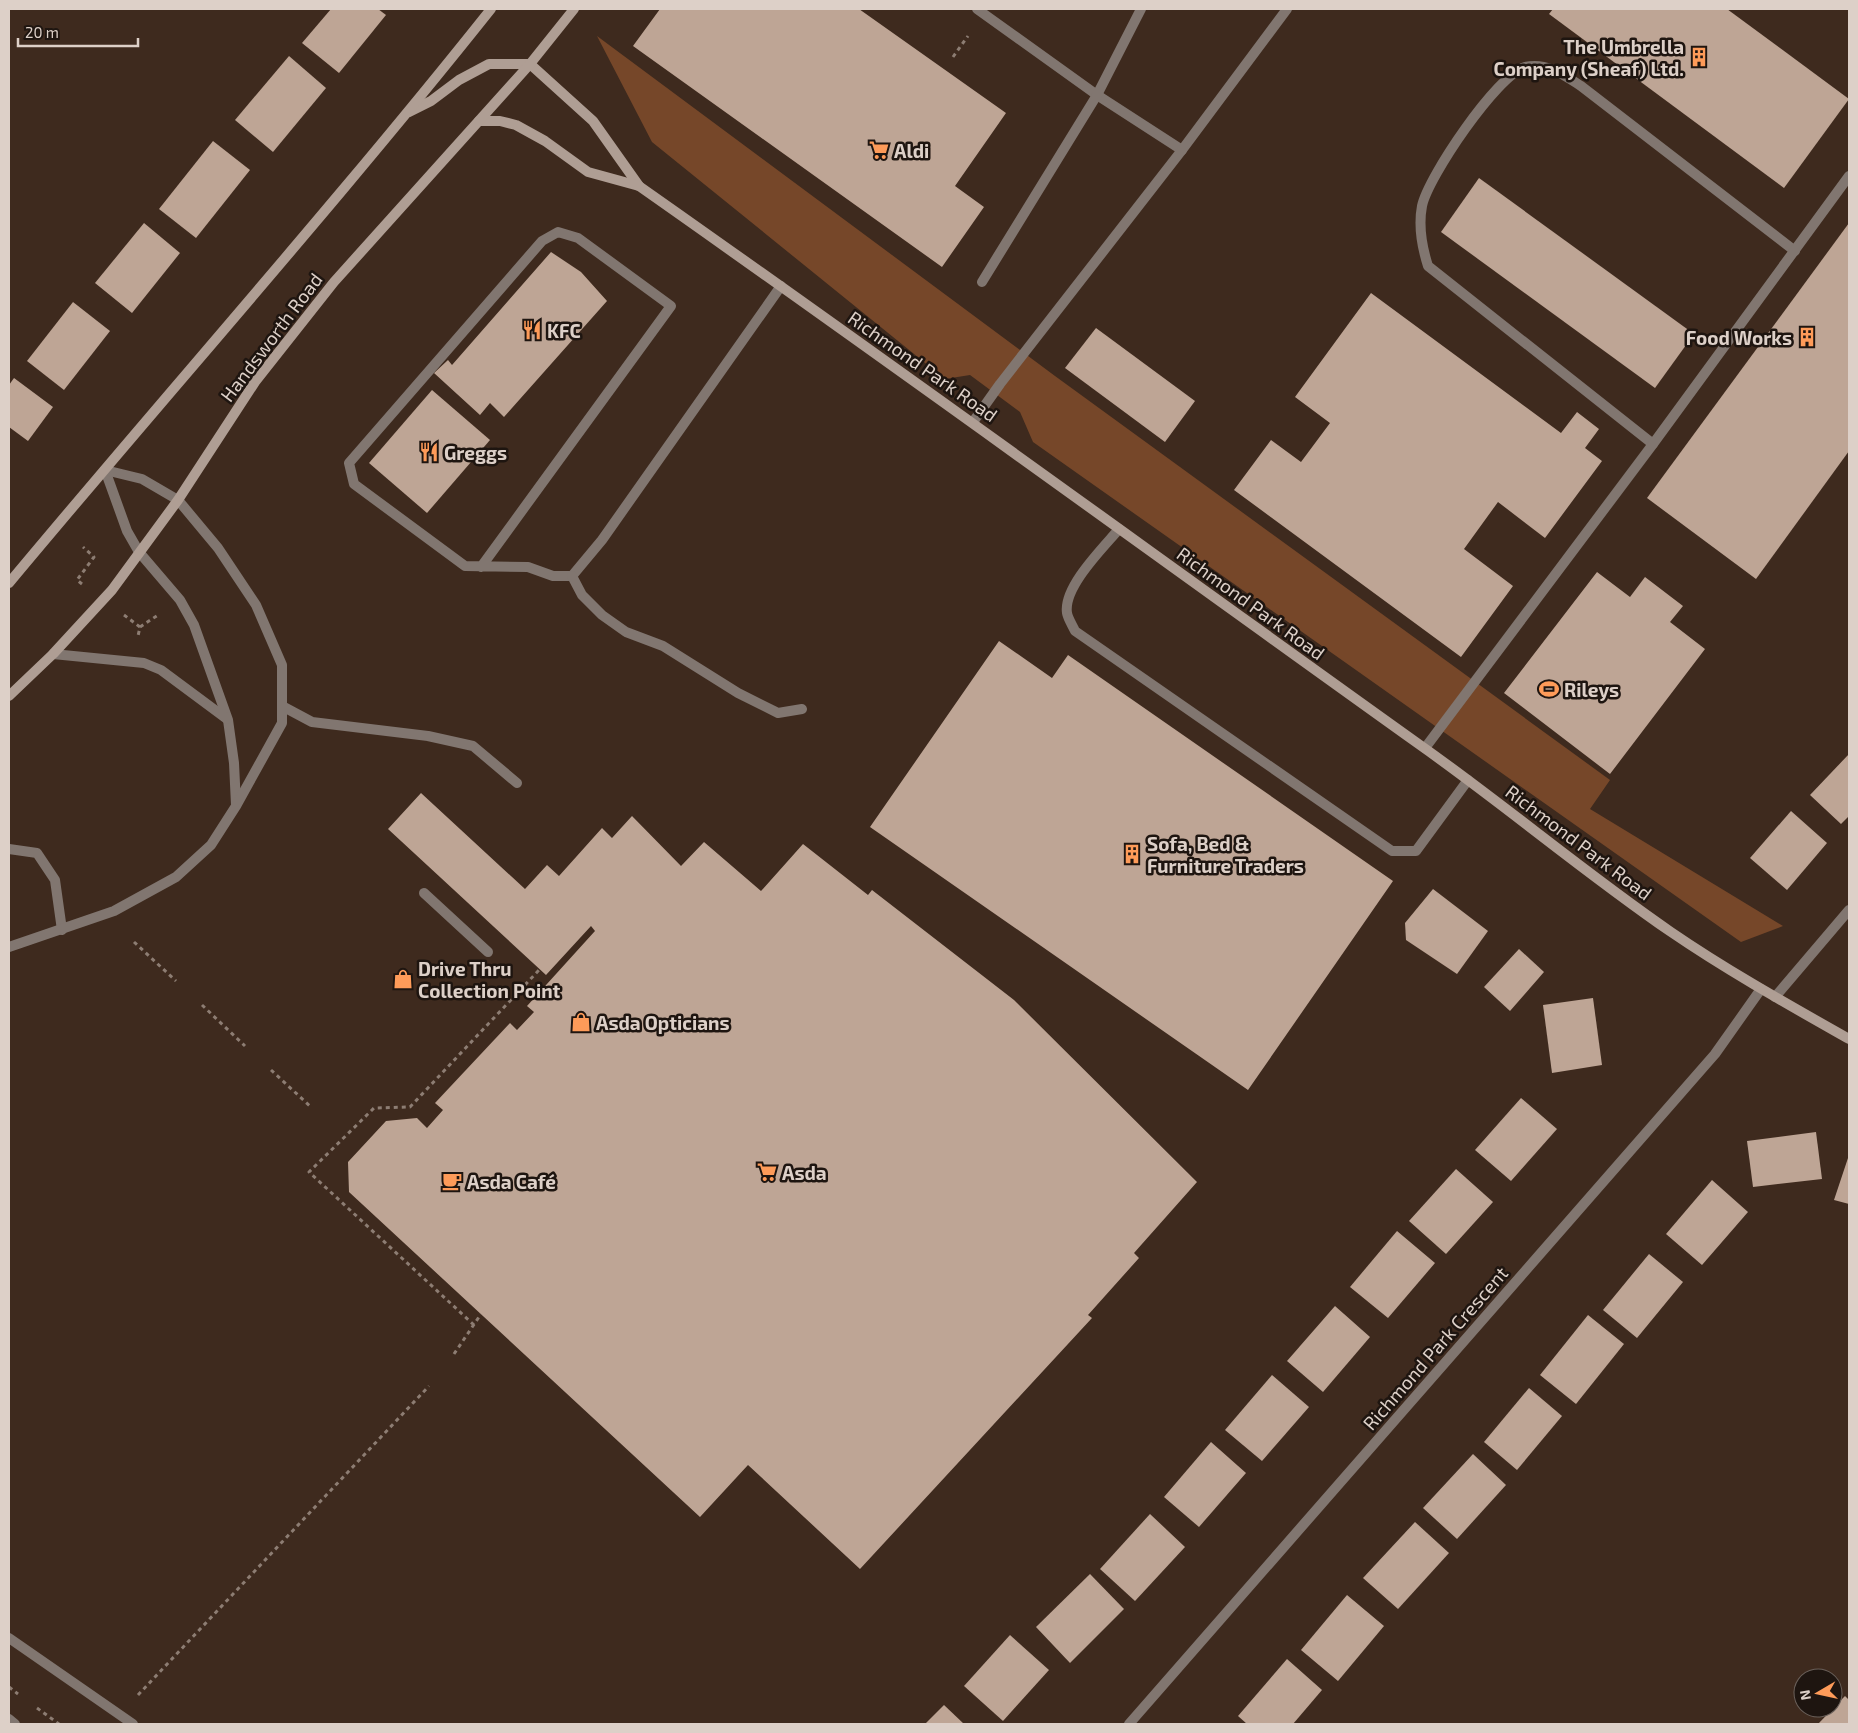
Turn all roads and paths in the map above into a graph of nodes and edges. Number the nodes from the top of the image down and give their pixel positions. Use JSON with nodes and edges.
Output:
{"nodes":[{"id":1,"x":491,"y":9,"type":"edge"},
{"id":2,"x":574,"y":9,"type":"edge"},
{"id":3,"x":977,"y":9,"type":"edge"},
{"id":4,"x":1141,"y":9,"type":"edge"},
{"id":5,"x":1287,"y":9,"type":"edge"},
{"id":6,"x":530,"y":64,"type":"junction"},
{"id":7,"x":1097,"y":94,"type":"junction"},
{"id":8,"x":407,"y":113,"type":"junction"},
{"id":9,"x":479,"y":121,"type":"junction"},
{"id":10,"x":1182,"y":150,"type":"junction"},
{"id":11,"x":1849,"y":176,"type":"edge"},
{"id":12,"x":639,"y":186,"type":"junction"},
{"id":13,"x":1795,"y":251,"type":"junction"},
{"id":14,"x":982,"y":282,"type":"dead end"},
{"id":15,"x":781,"y":286,"type":"junction"},
{"id":16,"x":973,"y":422,"type":"junction"},
{"id":17,"x":1653,"y":444,"type":"junction"},
{"id":18,"x":105,"y":470,"type":"junction"},
{"id":19,"x":178,"y":500,"type":"junction"},
{"id":20,"x":1120,"y":529,"type":"junction"},
{"id":21,"x":83,"y":548,"type":"dead end"},
{"id":22,"x":140,"y":552,"type":"junction"},
{"id":23,"x":481,"y":567,"type":"junction"},
{"id":24,"x":572,"y":576,"type":"junction"},
{"id":25,"x":9,"y":583,"type":"edge"},
{"id":26,"x":84,"y":585,"type":"dead end"},
{"id":27,"x":117,"y":610,"type":"dead end"},
{"id":28,"x":159,"y":614,"type":"dead end"},
{"id":29,"x":140,"y":627,"type":"junction"},
{"id":30,"x":136,"y":644,"type":"dead end"},
{"id":31,"x":53,"y":654,"type":"junction"},
{"id":32,"x":9,"y":696,"type":"edge"},
{"id":33,"x":282,"y":706,"type":"junction"},
{"id":34,"x":802,"y":709,"type":"dead end"},
{"id":35,"x":228,"y":720,"type":"junction"},
{"id":36,"x":1425,"y":748,"type":"junction"},
{"id":37,"x":1468,"y":780,"type":"junction"},
{"id":38,"x":517,"y":783,"type":"dead end"},
{"id":39,"x":236,"y":806,"type":"junction"},
{"id":40,"x":9,"y":849,"type":"edge"},
{"id":41,"x":424,"y":893,"type":"dead end"},
{"id":42,"x":1849,"y":910,"type":"edge"},
{"id":43,"x":62,"y":930,"type":"junction"},
{"id":44,"x":134,"y":942,"type":"dead end"},
{"id":45,"x":9,"y":947,"type":"edge"},
{"id":46,"x":488,"y":952,"type":"dead end"},
{"id":47,"x":540,"y":969,"type":"dead end"},
{"id":48,"x":176,"y":981,"type":"dead end"},
{"id":49,"x":1761,"y":989,"type":"junction"},
{"id":50,"x":1775,"y":997,"type":"junction"},
{"id":51,"x":202,"y":1005,"type":"dead end"},
{"id":52,"x":1849,"y":1039,"type":"edge"},
{"id":53,"x":246,"y":1046,"type":"dead end"},
{"id":54,"x":271,"y":1070,"type":"dead end"},
{"id":55,"x":312,"y":1108,"type":"dead end"},
{"id":56,"x":481,"y":1314,"type":"dead end"},
{"id":57,"x":474,"y":1325,"type":"junction"},
{"id":58,"x":454,"y":1354,"type":"dead end"},
{"id":59,"x":429,"y":1386,"type":"dead end"},
{"id":60,"x":9,"y":1638,"type":"edge"},
{"id":61,"x":132,"y":1701,"type":"dead end"},
{"id":62,"x":9,"y":1720,"type":"edge"},
{"id":63,"x":15,"y":1724,"type":"edge"},
{"id":64,"x":133,"y":1724,"type":"edge"},
{"id":65,"x":1129,"y":1724,"type":"edge"}],
"edges":[{"from":1,"to":8,"type":"street","name":"Handsworth Road"},
{"from":2,"to":6,"type":"street","name":"Handsworth Road"},
{"from":3,"to":7,"type":"street"},
{"from":4,"to":7,"type":"street"},
{"from":5,"to":10,"type":"street"},
{"from":6,"to":8,"type":"street"},
{"from":6,"to":9,"type":"street","name":"Handsworth Road"},
{"from":6,"to":12,"type":"street","name":"Richmond Park Road"},
{"from":7,"to":10,"type":"street"},
{"from":7,"to":14,"type":"street"},
{"from":8,"to":18,"type":"street","name":"Handsworth Road"},
{"from":9,"to":12,"type":"street","name":"Richmond Park Road"},
{"from":9,"to":19,"type":"street","name":"Handsworth Road"},
{"from":10,"to":16,"type":"street"},
{"from":11,"to":13,"type":"street"},
{"from":12,"to":15,"type":"street","name":"Richmond Park Road"},
{"from":13,"to":17,"type":"street"},
{"from":13,"to":17,"type":"street"},
{"from":15,"to":16,"type":"street","name":"Richmond Park Road"},
{"from":15,"to":24,"type":"street"},
{"from":16,"to":20,"type":"street","name":"Richmond Park Road"},
{"from":17,"to":36,"type":"street"},
{"from":18,"to":19,"type":"street"},
{"from":18,"to":22,"type":"street"},
{"from":18,"to":25,"type":"street","name":"Handsworth Road"},
{"from":19,"to":22,"type":"street","name":"Handsworth Road"},
{"from":19,"to":33,"type":"street"},
{"from":20,"to":36,"type":"street","name":"Richmond Park Road"},
{"from":20,"to":37,"type":"street"},
{"from":21,"to":26,"type":"path"},
{"from":22,"to":31,"type":"street","name":"Handsworth Road"},
{"from":22,"to":35,"type":"street"},
{"from":23,"to":23,"type":"street"},
{"from":23,"to":24,"type":"street"},
{"from":24,"to":34,"type":"street"},
{"from":27,"to":29,"type":"path"},
{"from":28,"to":29,"type":"path"},
{"from":29,"to":30,"type":"path"},
{"from":31,"to":32,"type":"street","name":"Handsworth Road"},
{"from":31,"to":35,"type":"street"},
{"from":33,"to":38,"type":"street"},
{"from":33,"to":39,"type":"street"},
{"from":35,"to":39,"type":"street"},
{"from":36,"to":37,"type":"street","name":"Richmond Park Road"},
{"from":37,"to":49,"type":"street","name":"Richmond Park Road"},
{"from":39,"to":43,"type":"street"},
{"from":40,"to":43,"type":"street"},
{"from":41,"to":46,"type":"street"},
{"from":42,"to":50,"type":"street"},
{"from":43,"to":45,"type":"street"},
{"from":44,"to":48,"type":"path"},
{"from":47,"to":57,"type":"path"},
{"from":49,"to":50,"type":"street","name":"Richmond Park Road"},
{"from":49,"to":65,"type":"street","name":"Richmond Park Crescent"},
{"from":50,"to":52,"type":"street","name":"Richmond Park Road"},
{"from":51,"to":53,"type":"path"},
{"from":54,"to":55,"type":"path"},
{"from":56,"to":57,"type":"path"},
{"from":57,"to":58,"type":"path"},
{"from":59,"to":61,"type":"path"},
{"from":60,"to":64,"type":"street"},
{"from":62,"to":63,"type":"street"}]}
